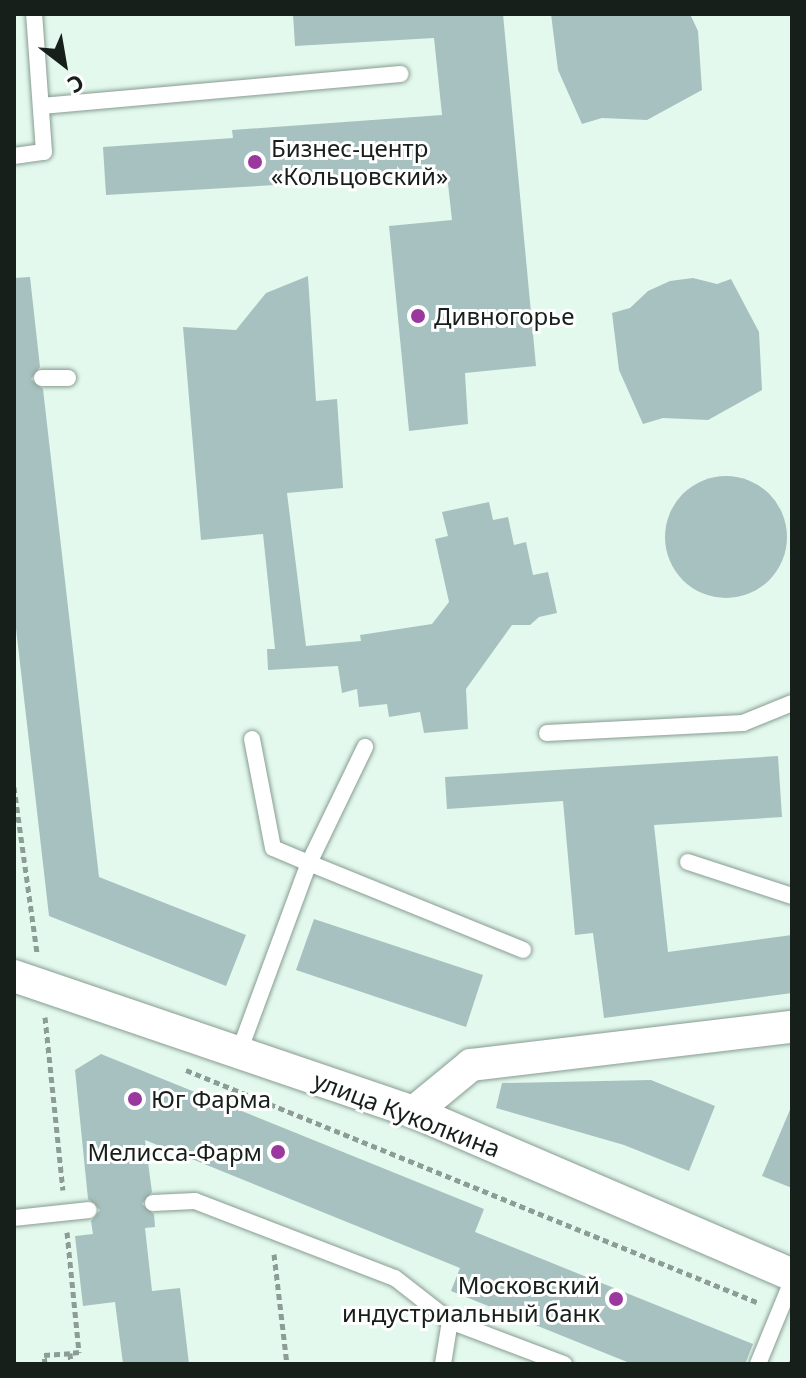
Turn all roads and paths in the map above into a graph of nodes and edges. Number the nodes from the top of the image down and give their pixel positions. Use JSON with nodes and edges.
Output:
{"nodes":[{"id":1,"x":34,"y":14,"type":"edge"},
{"id":2,"x":401,"y":74,"type":"dead end"},
{"id":3,"x":41,"y":106,"type":"junction"},
{"id":4,"x":14,"y":156,"type":"edge"},
{"id":5,"x":42,"y":378,"type":"dead end"},
{"id":6,"x":68,"y":378,"type":"dead end"},
{"id":7,"x":792,"y":703,"type":"edge"},
{"id":8,"x":547,"y":733,"type":"dead end"},
{"id":9,"x":252,"y":739,"type":"dead end"},
{"id":10,"x":365,"y":747,"type":"dead end"},
{"id":11,"x":14,"y":787,"type":"edge"},
{"id":12,"x":688,"y":862,"type":"dead end"},
{"id":13,"x":309,"y":863,"type":"junction"},
{"id":14,"x":792,"y":896,"type":"edge"},
{"id":15,"x":523,"y":950,"type":"dead end"},
{"id":16,"x":28,"y":981,"type":"edge"},
{"id":17,"x":46,"y":1022,"type":"junction"},
{"id":18,"x":60,"y":1026,"type":"dead end"},
{"id":19,"x":792,"y":1027,"type":"edge"},
{"id":20,"x":239,"y":1052,"type":"junction"},
{"id":21,"x":178,"y":1067,"type":"dead end"},
{"id":22,"x":53,"y":1070,"type":"dead end"},
{"id":23,"x":414,"y":1112,"type":"junction"},
{"id":24,"x":153,"y":1203,"type":"dead end"},
{"id":25,"x":89,"y":1210,"type":"dead end"},
{"id":26,"x":14,"y":1218,"type":"edge"},
{"id":27,"x":271,"y":1231,"type":"junction"},
{"id":28,"x":792,"y":1275,"type":"edge"},
{"id":29,"x":792,"y":1281,"type":"edge"},
{"id":30,"x":780,"y":1311,"type":"junction"},
{"id":31,"x":450,"y":1321,"type":"junction"},
{"id":32,"x":70,"y":1353,"type":"dead end"},
{"id":33,"x":45,"y":1364,"type":"edge"},
{"id":34,"x":287,"y":1364,"type":"edge"},
{"id":35,"x":443,"y":1364,"type":"edge"},
{"id":36,"x":564,"y":1364,"type":"edge"},
{"id":37,"x":758,"y":1364,"type":"edge"}],
"edges":[{"from":1,"to":3,"type":"lane"},
{"from":2,"to":3,"type":"lane"},
{"from":3,"to":4,"type":"lane"},
{"from":5,"to":6,"type":"lane"},
{"from":7,"to":8,"type":"lane"},
{"from":9,"to":13,"type":"lane"},
{"from":10,"to":13,"type":"lane"},
{"from":11,"to":16,"type":"path"},
{"from":12,"to":14,"type":"lane"},
{"from":13,"to":15,"type":"lane"},
{"from":13,"to":20,"type":"lane"},
{"from":16,"to":17,"type":"path"},
{"from":16,"to":20,"type":"street","name":"улица Куколкина"},
{"from":17,"to":18,"type":"path"},
{"from":17,"to":22,"type":"path"},
{"from":19,"to":23,"type":"street"},
{"from":20,"to":23,"type":"street","name":"улица Куколкина"},
{"from":21,"to":30,"type":"path"},
{"from":23,"to":28,"type":"street","name":"улица Куколкина"},
{"from":24,"to":27,"type":"lane"},
{"from":25,"to":26,"type":"lane"},
{"from":27,"to":31,"type":"lane"},
{"from":27,"to":34,"type":"path"},
{"from":29,"to":30,"type":"lane"},
{"from":30,"to":37,"type":"lane"},
{"from":31,"to":35,"type":"lane"},
{"from":31,"to":36,"type":"lane"},
{"from":32,"to":33,"type":"path"}]}
